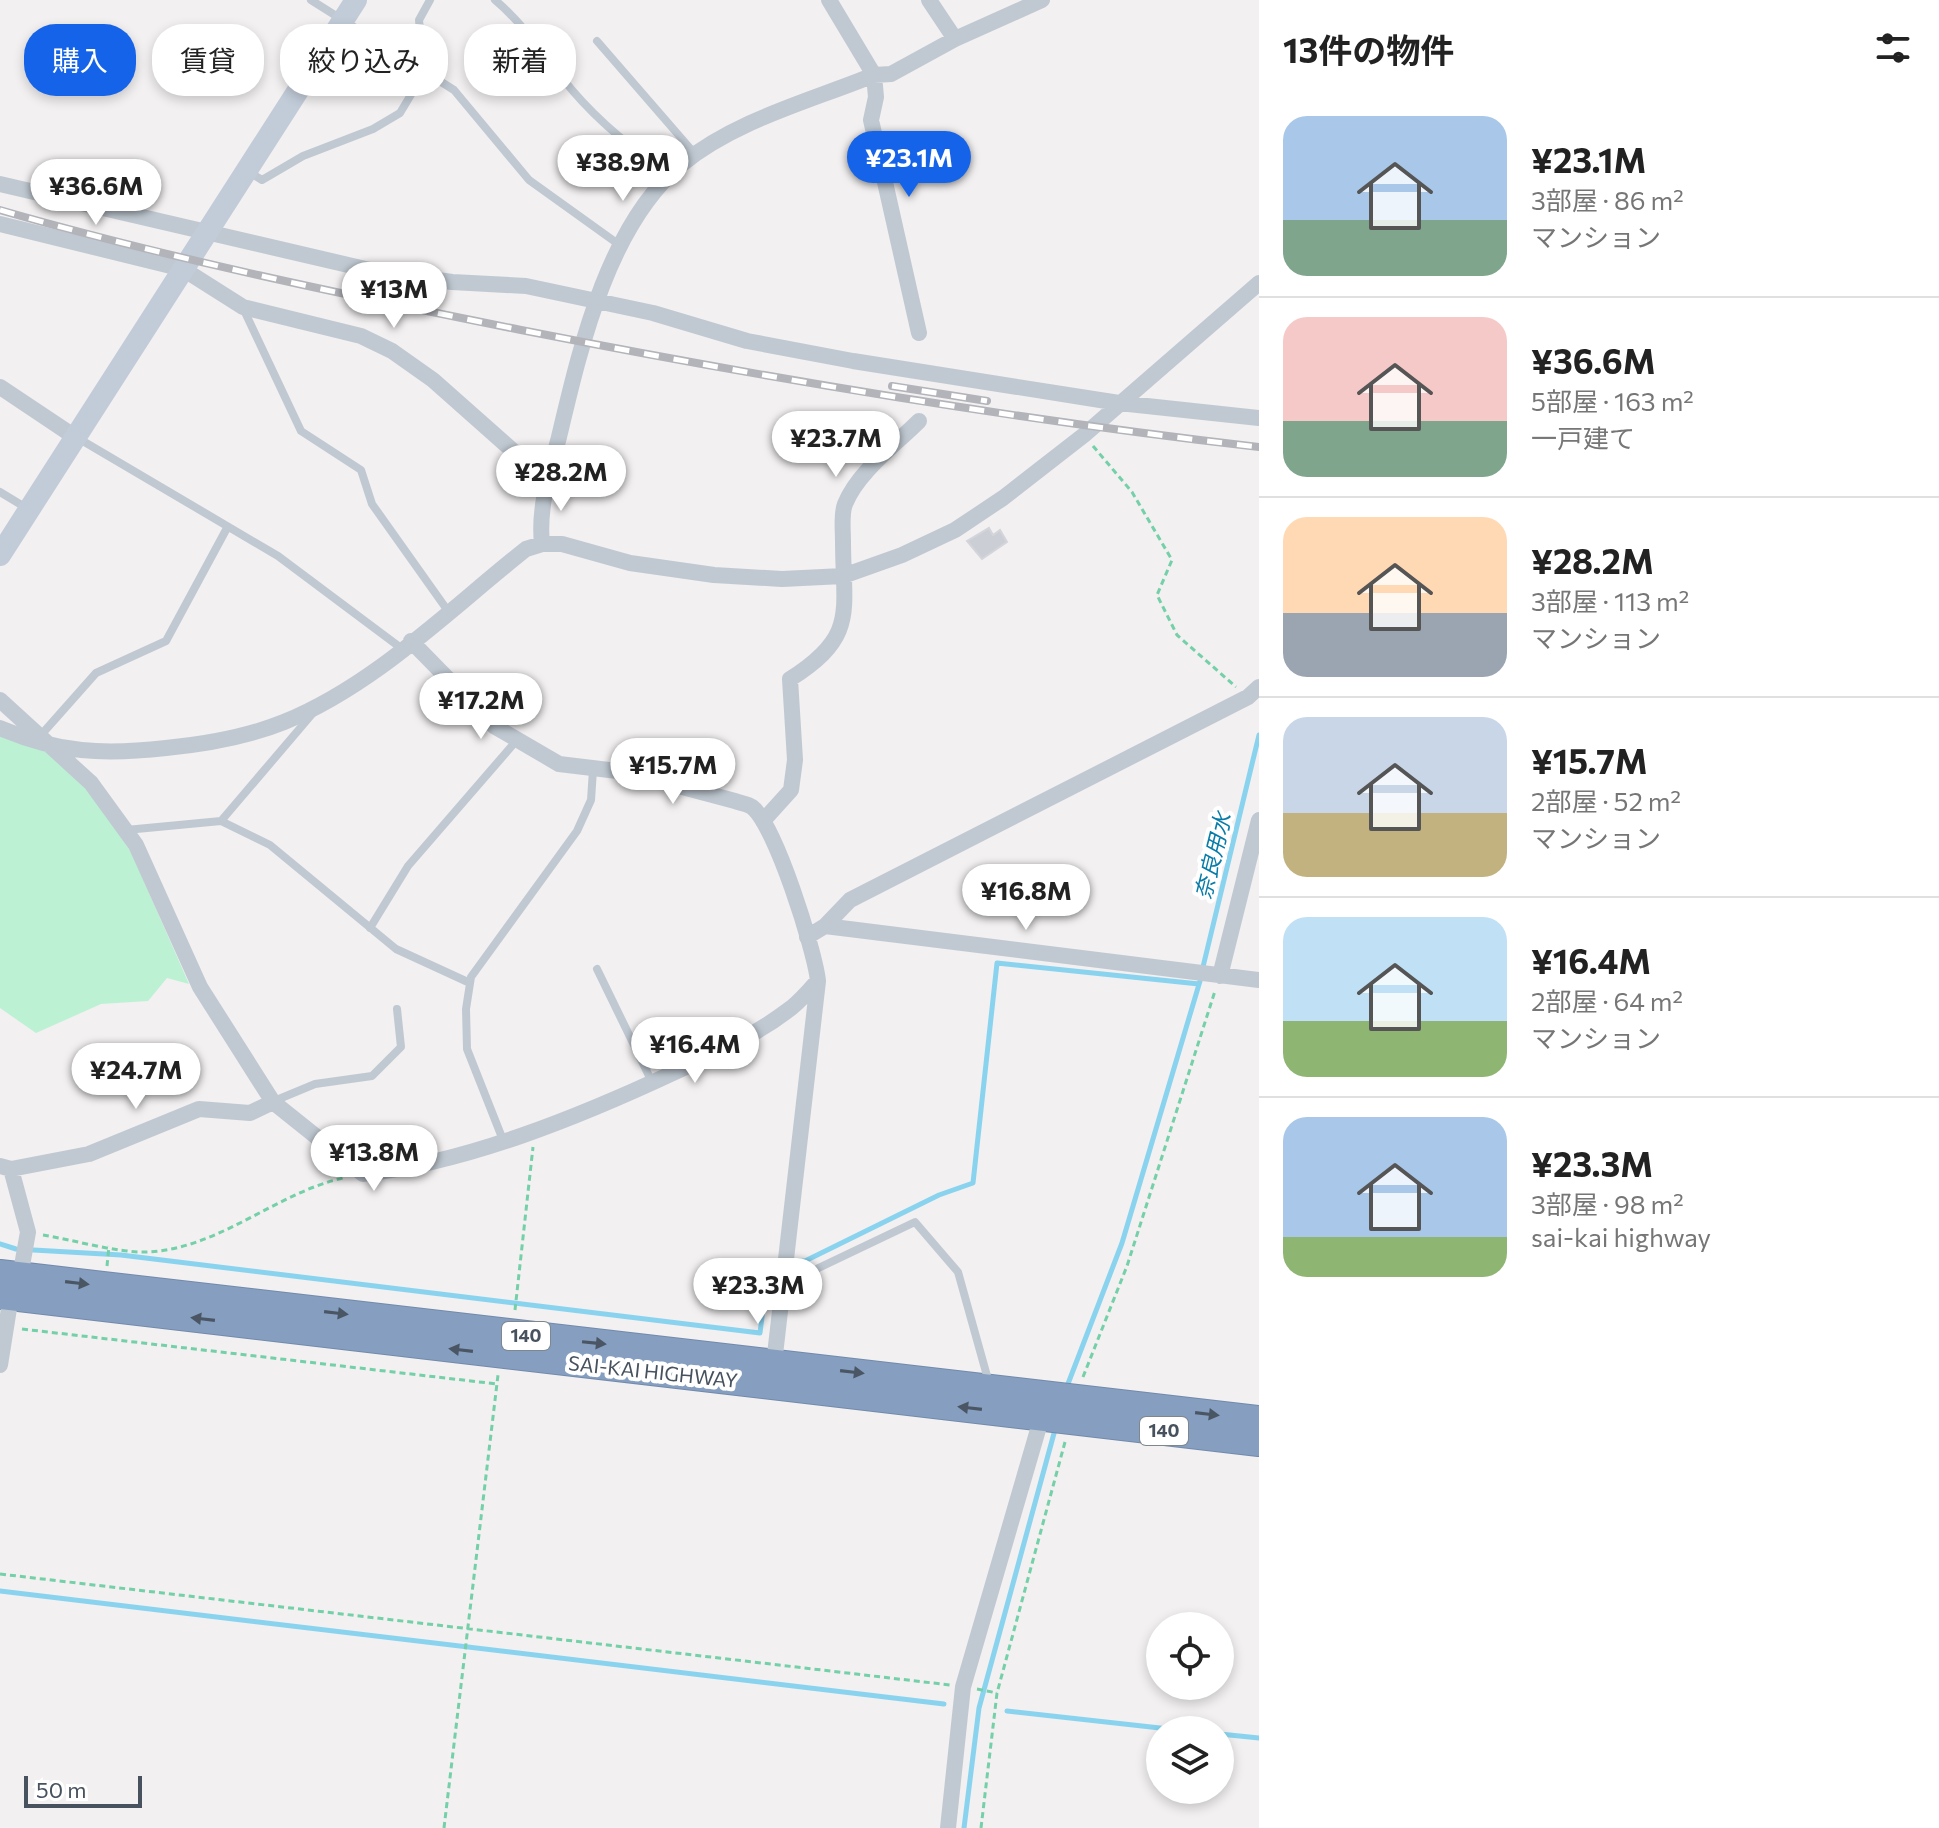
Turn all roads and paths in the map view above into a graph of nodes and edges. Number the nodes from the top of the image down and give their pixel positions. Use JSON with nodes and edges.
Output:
{"nodes":[{"id":1,"x":311,"y":0,"type":"edge"},
{"id":2,"x":356,"y":0,"type":"edge"},
{"id":3,"x":430,"y":0,"type":"edge"},
{"id":4,"x":495,"y":0,"type":"edge"},
{"id":5,"x":829,"y":0,"type":"edge"},
{"id":6,"x":929,"y":0,"type":"edge"},
{"id":7,"x":1042,"y":0,"type":"edge"},
{"id":8,"x":342,"y":21,"type":"junction"},
{"id":9,"x":347,"y":24,"type":"edge"},
{"id":10,"x":419,"y":24,"type":"edge"},
{"id":11,"x":955,"y":39,"type":"junction"},
{"id":12,"x":597,"y":41,"type":"dead end"},
{"id":13,"x":874,"y":75,"type":"junction"},
{"id":14,"x":448,"y":87,"type":"edge"},
{"id":15,"x":410,"y":96,"type":"edge"},
{"id":16,"x":695,"y":154,"type":"junction"},
{"id":17,"x":246,"y":171,"type":"junction"},
{"id":18,"x":671,"y":176,"type":"junction"},
{"id":19,"x":0,"y":184,"type":"edge"},
{"id":20,"x":0,"y":224,"type":"edge"},
{"id":21,"x":206,"y":233,"type":"junction"},
{"id":22,"x":621,"y":247,"type":"junction"},
{"id":23,"x":183,"y":269,"type":"junction"},
{"id":24,"x":1259,"y":283,"type":"edge"},
{"id":25,"x":598,"y":301,"type":"junction"},
{"id":26,"x":243,"y":307,"type":"junction"},
{"id":27,"x":919,"y":333,"type":"dead end"},
{"id":28,"x":1,"y":389,"type":"edge"},
{"id":29,"x":1119,"y":403,"type":"junction"},
{"id":30,"x":1259,"y":418,"type":"edge"},
{"id":31,"x":919,"y":421,"type":"dead end"},
{"id":32,"x":1084,"y":435,"type":"junction"},
{"id":33,"x":75,"y":437,"type":"junction"},
{"id":34,"x":548,"y":482,"type":"junction"},
{"id":35,"x":0,"y":492,"type":"edge"},
{"id":36,"x":29,"y":509,"type":"junction"},
{"id":37,"x":227,"y":528,"type":"junction"},
{"id":38,"x":542,"y":544,"type":"junction"},
{"id":39,"x":0,"y":555,"type":"edge"},
{"id":40,"x":843,"y":576,"type":"junction"},
{"id":41,"x":448,"y":611,"type":"junction"},
{"id":42,"x":406,"y":644,"type":"junction"},
{"id":43,"x":1254,"y":692,"type":"edge"},
{"id":44,"x":0,"y":700,"type":"edge"},
{"id":45,"x":318,"y":706,"type":"junction"},
{"id":46,"x":0,"y":728,"type":"edge"},
{"id":47,"x":41,"y":735,"type":"junction"},
{"id":48,"x":517,"y":740,"type":"junction"},
{"id":49,"x":58,"y":749,"type":"junction"},
{"id":50,"x":593,"y":770,"type":"junction"},
{"id":51,"x":1259,"y":820,"type":"edge"},
{"id":52,"x":221,"y":821,"type":"junction"},
{"id":53,"x":763,"y":821,"type":"junction"},
{"id":54,"x":125,"y":830,"type":"junction"},
{"id":55,"x":825,"y":926,"type":"junction"},
{"id":56,"x":370,"y":928,"type":"junction"},
{"id":57,"x":807,"y":937,"type":"junction"},
{"id":58,"x":597,"y":969,"type":"dead end"},
{"id":59,"x":1220,"y":976,"type":"junction"},
{"id":60,"x":1259,"y":980,"type":"edge"},
{"id":61,"x":818,"y":981,"type":"junction"},
{"id":62,"x":470,"y":983,"type":"junction"},
{"id":63,"x":397,"y":1009,"type":"dead end"},
{"id":64,"x":653,"y":1083,"type":"junction"},
{"id":65,"x":273,"y":1102,"type":"junction"},
{"id":66,"x":535,"y":1131,"type":"junction"},
{"id":67,"x":503,"y":1140,"type":"junction"},
{"id":68,"x":5,"y":1168,"type":"edge"},
{"id":69,"x":363,"y":1174,"type":"junction"},
{"id":70,"x":28,"y":1232,"type":"junction"},
{"id":71,"x":109,"y":1246,"type":"junction"},
{"id":72,"x":107,"y":1271,"type":"dead end"},
{"id":73,"x":784,"y":1276,"type":"junction"},
{"id":74,"x":8,"y":1286,"type":"edge"},
{"id":75,"x":515,"y":1314,"type":"dead end"},
{"id":76,"x":6,"y":1327,"type":"junction"},
{"id":77,"x":501,"y":1355,"type":"junction"},
{"id":78,"x":0,"y":1365,"type":"edge"},
{"id":79,"x":773,"y":1374,"type":"junction"},
{"id":80,"x":497,"y":1384,"type":"junction"},
{"id":81,"x":990,"y":1388,"type":"junction"},
{"id":82,"x":1057,"y":1410,"type":"junction"},
{"id":83,"x":1259,"y":1420,"type":"edge"},
{"id":84,"x":1259,"y":1442,"type":"edge"},
{"id":85,"x":0,"y":1574,"type":"edge"},
{"id":86,"x":468,"y":1629,"type":"junction"},
{"id":87,"x":963,"y":1687,"type":"junction"},
{"id":88,"x":444,"y":1828,"type":"edge"},
{"id":89,"x":948,"y":1828,"type":"edge"}],
"edges":[{"from":1,"to":8,"type":"lane"},
{"from":2,"to":8,"type":"street"},
{"from":3,"to":10,"type":"lane"},
{"from":4,"to":18,"type":"lane"},
{"from":5,"to":13,"type":"street"},
{"from":6,"to":11,"type":"street"},
{"from":7,"to":11,"type":"street"},
{"from":8,"to":9,"type":"lane"},
{"from":8,"to":17,"type":"street"},
{"from":11,"to":13,"type":"street"},
{"from":12,"to":16,"type":"lane"},
{"from":13,"to":16,"type":"street"},
{"from":13,"to":27,"type":"street"},
{"from":14,"to":22,"type":"lane"},
{"from":15,"to":17,"type":"lane"},
{"from":16,"to":18,"type":"street"},
{"from":17,"to":21,"type":"street"},
{"from":18,"to":22,"type":"street"},
{"from":19,"to":21,"type":"street"},
{"from":20,"to":23,"type":"street"},
{"from":21,"to":23,"type":"street"},
{"from":21,"to":25,"type":"street"},
{"from":22,"to":25,"type":"street"},
{"from":23,"to":26,"type":"street"},
{"from":23,"to":33,"type":"street"},
{"from":24,"to":29,"type":"street"},
{"from":25,"to":29,"type":"street"},
{"from":25,"to":34,"type":"street"},
{"from":26,"to":34,"type":"street"},
{"from":26,"to":41,"type":"lane"},
{"from":28,"to":33,"type":"street"},
{"from":29,"to":30,"type":"street"},
{"from":29,"to":32,"type":"street"},
{"from":31,"to":40,"type":"street"},
{"from":32,"to":40,"type":"street"},
{"from":32,"to":43,"type":"path"},
{"from":33,"to":36,"type":"street"},
{"from":33,"to":37,"type":"lane"},
{"from":34,"to":38,"type":"street"},
{"from":35,"to":36,"type":"lane"},
{"from":36,"to":39,"type":"street"},
{"from":37,"to":42,"type":"lane"},
{"from":37,"to":47,"type":"lane"},
{"from":38,"to":40,"type":"street"},
{"from":38,"to":41,"type":"street"},
{"from":40,"to":53,"type":"street"},
{"from":41,"to":42,"type":"street"},
{"from":42,"to":45,"type":"street"},
{"from":42,"to":48,"type":"street"},
{"from":43,"to":55,"type":"street"},
{"from":44,"to":47,"type":"street"},
{"from":45,"to":49,"type":"street"},
{"from":45,"to":52,"type":"lane"},
{"from":46,"to":49,"type":"street"},
{"from":47,"to":49,"type":"street"},
{"from":48,"to":50,"type":"street"},
{"from":48,"to":56,"type":"lane"},
{"from":49,"to":54,"type":"street"},
{"from":50,"to":53,"type":"street"},
{"from":50,"to":62,"type":"lane"},
{"from":51,"to":59,"type":"street"},
{"from":52,"to":54,"type":"lane"},
{"from":52,"to":56,"type":"lane"},
{"from":53,"to":57,"type":"street"},
{"from":54,"to":65,"type":"street"},
{"from":55,"to":57,"type":"street"},
{"from":55,"to":59,"type":"street"},
{"from":56,"to":62,"type":"lane"},
{"from":57,"to":61,"type":"street"},
{"from":58,"to":64,"type":"lane"},
{"from":59,"to":60,"type":"street"},
{"from":61,"to":64,"type":"street"},
{"from":61,"to":73,"type":"street"},
{"from":62,"to":67,"type":"lane"},
{"from":63,"to":65,"type":"lane"},
{"from":64,"to":66,"type":"street"},
{"from":65,"to":68,"type":"street"},
{"from":65,"to":69,"type":"street"},
{"from":66,"to":67,"type":"street"},
{"from":66,"to":75,"type":"path"},
{"from":67,"to":69,"type":"street"},
{"from":68,"to":70,"type":"street"},
{"from":69,"to":71,"type":"path"},
{"from":70,"to":71,"type":"path"},
{"from":70,"to":74,"type":"street"},
{"from":71,"to":72,"type":"path"},
{"from":73,"to":79,"type":"street"},
{"from":73,"to":81,"type":"lane"},
{"from":74,"to":76,"type":"street"},
{"from":77,"to":74,"type":"highway","name":"SAI-KAI HIGHWAY","number":"140","one_way":true},
{"from":74,"to":79,"type":"highway","name":"SAI-KAI HIGHWAY","number":"140","one_way":true},
{"from":76,"to":78,"type":"street"},
{"from":76,"to":80,"type":"path"},
{"from":77,"to":79,"type":"highway","name":"SAI-KAI HIGHWAY","number":"140"},
{"from":77,"to":80,"type":"path"},
{"from":79,"to":81,"type":"highway","name":"SAI-KAI HIGHWAY","number":"140","one_way":true},
{"from":82,"to":79,"type":"highway","name":"SAI-KAI HIGHWAY","number":"140","one_way":true},
{"from":80,"to":86,"type":"path"},
{"from":81,"to":82,"type":"highway","name":"SAI-KAI HIGHWAY","number":"140"},
{"from":82,"to":83,"type":"highway","name":"SAI-KAI HIGHWAY","number":"140","one_way":true},
{"from":82,"to":84,"type":"highway","name":"SAI-KAI HIGHWAY","number":"140"},
{"from":82,"to":87,"type":"street"},
{"from":85,"to":86,"type":"path"},
{"from":86,"to":87,"type":"path"},
{"from":86,"to":88,"type":"path"},
{"from":87,"to":89,"type":"street"}]}
